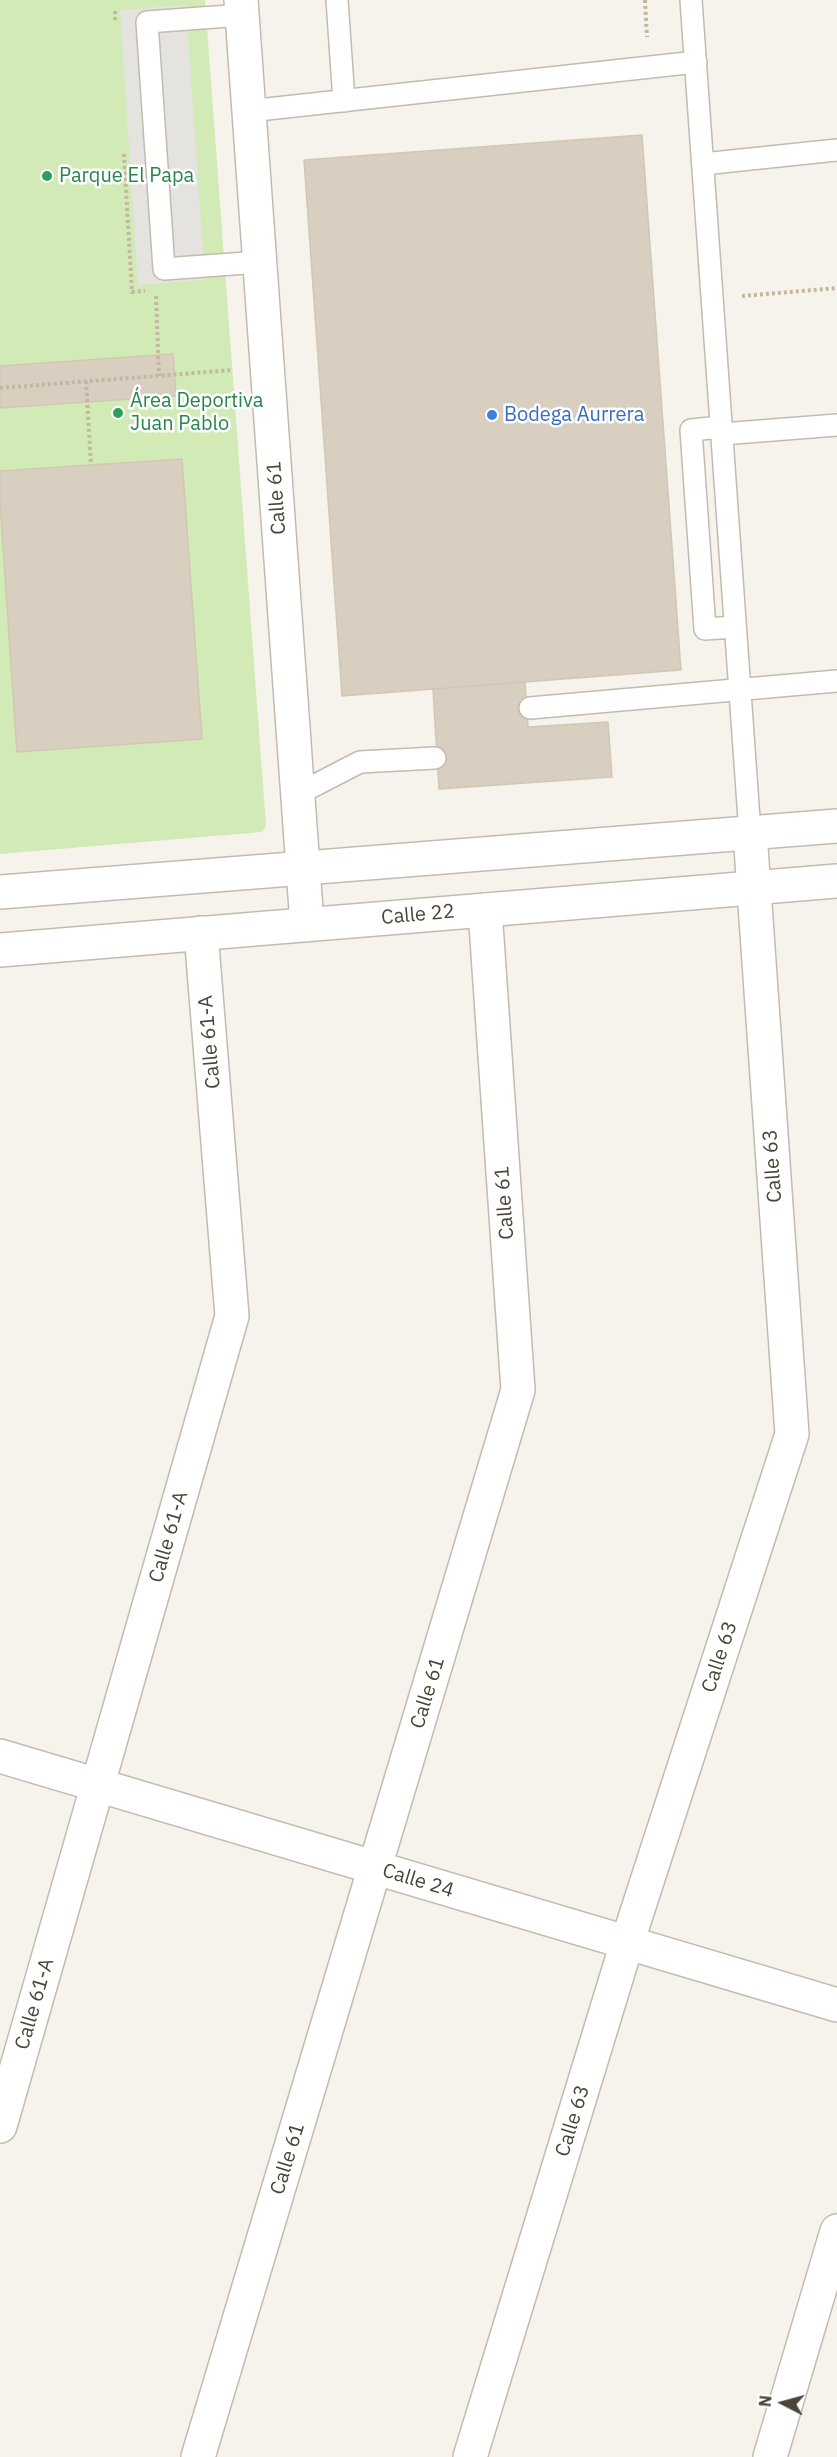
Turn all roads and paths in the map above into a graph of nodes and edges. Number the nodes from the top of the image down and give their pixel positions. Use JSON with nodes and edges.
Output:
{"nodes":[{"id":1,"x":337,"y":0,"type":"edge"},
{"id":2,"x":645,"y":0,"type":"edge"},
{"id":3,"x":692,"y":0,"type":"edge"},
{"id":4,"x":241,"y":8,"type":"edge"},
{"id":5,"x":647,"y":42,"type":"dead end"},
{"id":6,"x":696,"y":63,"type":"junction"},
{"id":7,"x":344,"y":101,"type":"junction"},
{"id":8,"x":249,"y":111,"type":"junction"},
{"id":9,"x":837,"y":150,"type":"edge"},
{"id":10,"x":703,"y":164,"type":"junction"},
{"id":11,"x":260,"y":262,"type":"junction"},
{"id":12,"x":837,"y":288,"type":"edge"},
{"id":13,"x":156,"y":290,"type":"dead end"},
{"id":14,"x":738,"y":296,"type":"dead end"},
{"id":15,"x":239,"y":370,"type":"dead end"},
{"id":16,"x":159,"y":376,"type":"junction"},
{"id":17,"x":86,"y":381,"type":"junction"},
{"id":18,"x":0,"y":388,"type":"edge"},
{"id":19,"x":837,"y":425,"type":"edge"},
{"id":20,"x":721,"y":430,"type":"junction"},
{"id":21,"x":91,"y":465,"type":"dead end"},
{"id":22,"x":735,"y":627,"type":"junction"},
{"id":23,"x":837,"y":681,"type":"edge"},
{"id":24,"x":740,"y":689,"type":"junction"},
{"id":25,"x":530,"y":708,"type":"dead end"},
{"id":26,"x":435,"y":758,"type":"dead end"},
{"id":27,"x":298,"y":794,"type":"junction"},
{"id":28,"x":837,"y":826,"type":"edge"},
{"id":29,"x":750,"y":833,"type":"junction"},
{"id":30,"x":303,"y":868,"type":"junction"},
{"id":31,"x":837,"y":880,"type":"edge"},
{"id":32,"x":754,"y":888,"type":"junction"},
{"id":33,"x":0,"y":892,"type":"edge"},
{"id":34,"x":485,"y":910,"type":"junction"},
{"id":35,"x":307,"y":924,"type":"junction"},
{"id":36,"x":201,"y":933,"type":"junction"},
{"id":37,"x":0,"y":950,"type":"edge"},
{"id":38,"x":0,"y":1756,"type":"edge"},
{"id":39,"x":98,"y":1785,"type":"junction"},
{"id":40,"x":375,"y":1868,"type":"junction"},
{"id":41,"x":627,"y":1942,"type":"junction"},
{"id":42,"x":837,"y":2005,"type":"edge"},
{"id":43,"x":0,"y":2126,"type":"edge"},
{"id":44,"x":837,"y":2231,"type":"edge"},
{"id":45,"x":198,"y":2457,"type":"edge"},
{"id":46,"x":470,"y":2457,"type":"edge"},
{"id":47,"x":770,"y":2457,"type":"edge"}],
"edges":[{"from":1,"to":7,"type":"lane"},
{"from":2,"to":5,"type":"path"},
{"from":3,"to":6,"type":"lane"},
{"from":4,"to":8,"type":"street","name":"Calle 61"},
{"from":4,"to":11,"type":"lane"},
{"from":6,"to":7,"type":"lane"},
{"from":6,"to":10,"type":"lane"},
{"from":7,"to":8,"type":"lane"},
{"from":8,"to":11,"type":"street","name":"Calle 61"},
{"from":9,"to":10,"type":"lane"},
{"from":10,"to":20,"type":"lane"},
{"from":11,"to":27,"type":"street","name":"Calle 61"},
{"from":12,"to":14,"type":"path"},
{"from":13,"to":16,"type":"path"},
{"from":15,"to":16,"type":"path"},
{"from":16,"to":17,"type":"path"},
{"from":17,"to":18,"type":"path"},
{"from":17,"to":21,"type":"path"},
{"from":19,"to":20,"type":"lane"},
{"from":20,"to":22,"type":"lane"},
{"from":20,"to":22,"type":"lane"},
{"from":22,"to":24,"type":"lane"},
{"from":23,"to":24,"type":"lane"},
{"from":24,"to":25,"type":"lane"},
{"from":24,"to":29,"type":"lane"},
{"from":26,"to":27,"type":"lane"},
{"from":27,"to":30,"type":"street","name":"Calle 61"},
{"from":28,"to":29,"type":"street"},
{"from":29,"to":30,"type":"street"},
{"from":29,"to":32,"type":"street","name":"Calle 63"},
{"from":30,"to":33,"type":"street"},
{"from":30,"to":35,"type":"street","name":"Calle 61"},
{"from":31,"to":32,"type":"street","name":"Calle 22"},
{"from":32,"to":34,"type":"street","name":"Calle 22"},
{"from":32,"to":41,"type":"street","name":"Calle 63"},
{"from":34,"to":35,"type":"street","name":"Calle 22"},
{"from":34,"to":40,"type":"street","name":"Calle 61"},
{"from":35,"to":36,"type":"street","name":"Calle 22"},
{"from":36,"to":37,"type":"street","name":"Calle 22"},
{"from":36,"to":39,"type":"street","name":"Calle 61-A"},
{"from":38,"to":39,"type":"street","name":"Calle 24"},
{"from":39,"to":40,"type":"street","name":"Calle 24"},
{"from":39,"to":43,"type":"street","name":"Calle 61-A"},
{"from":40,"to":41,"type":"street","name":"Calle 24"},
{"from":40,"to":45,"type":"street","name":"Calle 61"},
{"from":41,"to":42,"type":"street","name":"Calle 24"},
{"from":41,"to":46,"type":"street","name":"Calle 63"},
{"from":44,"to":47,"type":"street"}]}
